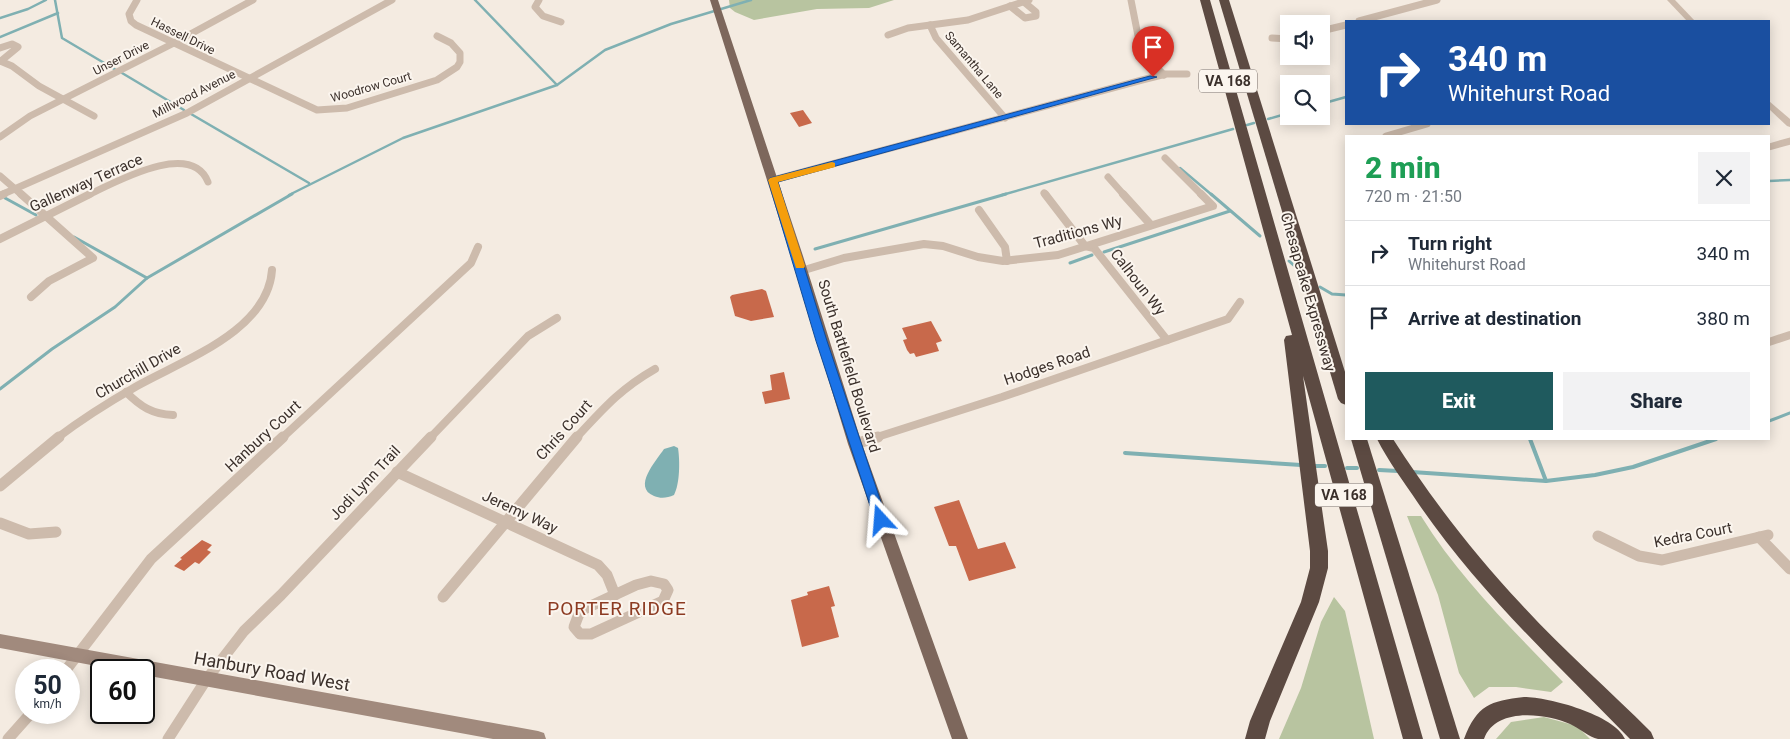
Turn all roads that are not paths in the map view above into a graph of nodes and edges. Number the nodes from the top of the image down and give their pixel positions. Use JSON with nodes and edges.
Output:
{"nodes":[{"id":1,"x":138,"y":0,"type":"edge"},
{"id":2,"x":253,"y":0,"type":"edge"},
{"id":3,"x":392,"y":0,"type":"edge"},
{"id":4,"x":539,"y":0,"type":"edge"},
{"id":5,"x":1131,"y":0,"type":"edge"},
{"id":6,"x":1205,"y":0,"type":"edge"},
{"id":7,"x":1224,"y":0,"type":"edge"},
{"id":8,"x":1437,"y":0,"type":"edge"},
{"id":9,"x":1671,"y":0,"type":"edge"},
{"id":10,"x":714,"y":1,"type":"edge"},
{"id":11,"x":1026,"y":1,"type":"edge"},
{"id":12,"x":1010,"y":6,"type":"junction"},
{"id":13,"x":1363,"y":20,"type":"edge"},
{"id":14,"x":1690,"y":20,"type":"edge"},
{"id":15,"x":561,"y":22,"type":"dead end"},
{"id":16,"x":930,"y":25,"type":"junction"},
{"id":17,"x":1345,"y":25,"type":"edge"},
{"id":18,"x":1330,"y":29,"type":"edge"},
{"id":19,"x":888,"y":35,"type":"dead end"},
{"id":20,"x":437,"y":36,"type":"dead end"},
{"id":21,"x":1272,"y":38,"type":"dead end"},
{"id":22,"x":1280,"y":38,"type":"edge"},
{"id":23,"x":174,"y":43,"type":"junction"},
{"id":24,"x":0,"y":48,"type":"edge"},
{"id":25,"x":1,"y":61,"type":"edge"},
{"id":26,"x":1187,"y":74,"type":"dead end"},
{"id":27,"x":1164,"y":75,"type":"junction"},
{"id":28,"x":249,"y":79,"type":"junction"},
{"id":29,"x":63,"y":100,"type":"junction"},
{"id":30,"x":1770,"y":105,"type":"edge"},
{"id":31,"x":94,"y":116,"type":"dead end"},
{"id":32,"x":1005,"y":118,"type":"junction"},
{"id":33,"x":1790,"y":124,"type":"edge"},
{"id":34,"x":1424,"y":125,"type":"edge"},
{"id":35,"x":1389,"y":135,"type":"edge"},
{"id":36,"x":0,"y":137,"type":"edge"},
{"id":37,"x":1790,"y":141,"type":"edge"},
{"id":38,"x":1770,"y":148,"type":"edge"},
{"id":39,"x":1165,"y":158,"type":"dead end"},
{"id":40,"x":0,"y":176,"type":"edge"},
{"id":41,"x":1108,"y":177,"type":"dead end"},
{"id":42,"x":773,"y":180,"type":"junction"},
{"id":43,"x":208,"y":182,"type":"dead end"},
{"id":44,"x":14,"y":189,"type":"junction"},
{"id":45,"x":1044,"y":193,"type":"dead end"},
{"id":46,"x":0,"y":196,"type":"edge"},
{"id":47,"x":979,"y":210,"type":"dead end"},
{"id":48,"x":43,"y":216,"type":"junction"},
{"id":49,"x":1151,"y":225,"type":"junction"},
{"id":50,"x":0,"y":239,"type":"edge"},
{"id":51,"x":1085,"y":246,"type":"junction"},
{"id":52,"x":478,"y":247,"type":"dead end"},
{"id":53,"x":93,"y":258,"type":"joint"},
{"id":54,"x":1278,"y":259,"type":"junction"},
{"id":55,"x":1007,"y":261,"type":"junction"},
{"id":56,"x":272,"y":270,"type":"dead end"},
{"id":57,"x":801,"y":270,"type":"junction"},
{"id":58,"x":1313,"y":290,"type":"junction"},
{"id":59,"x":31,"y":297,"type":"dead end"},
{"id":60,"x":1240,"y":302,"type":"dead end"},
{"id":61,"x":557,"y":318,"type":"dead end"},
{"id":62,"x":1790,"y":335,"type":"edge"},
{"id":63,"x":1167,"y":340,"type":"junction"},
{"id":64,"x":1770,"y":342,"type":"edge"},
{"id":65,"x":1345,"y":364,"type":"edge"},
{"id":66,"x":655,"y":369,"type":"dead end"},
{"id":67,"x":126,"y":392,"type":"junction"},
{"id":68,"x":1345,"y":396,"type":"edge"},
{"id":69,"x":173,"y":415,"type":"dead end"},
{"id":70,"x":1358,"y":440,"type":"edge"},
{"id":71,"x":1385,"y":440,"type":"edge"},
{"id":72,"x":854,"y":444,"type":"junction"},
{"id":73,"x":396,"y":472,"type":"junction"},
{"id":74,"x":0,"y":486,"type":"edge"},
{"id":75,"x":507,"y":522,"type":"junction"},
{"id":76,"x":0,"y":523,"type":"edge"},
{"id":77,"x":56,"y":532,"type":"dead end"},
{"id":78,"x":1598,"y":536,"type":"dead end"},
{"id":79,"x":1790,"y":569,"type":"edge"},
{"id":80,"x":615,"y":595,"type":"junction"},
{"id":81,"x":442,"y":597,"type":"dead end"},
{"id":82,"x":0,"y":641,"type":"edge"},
{"id":83,"x":78,"y":656,"type":"junction"},
{"id":84,"x":75,"y":659,"type":"edge"},
{"id":85,"x":206,"y":680,"type":"junction"},
{"id":86,"x":21,"y":724,"type":"edge"},
{"id":87,"x":502,"y":736,"type":"edge"},
{"id":88,"x":8,"y":739,"type":"edge"},
{"id":89,"x":168,"y":739,"type":"edge"},
{"id":90,"x":538,"y":739,"type":"edge"},
{"id":91,"x":960,"y":739,"type":"edge"},
{"id":92,"x":1255,"y":739,"type":"edge"},
{"id":93,"x":1413,"y":739,"type":"edge"},
{"id":94,"x":1450,"y":739,"type":"edge"},
{"id":95,"x":1474,"y":739,"type":"edge"},
{"id":96,"x":1615,"y":739,"type":"edge"},
{"id":97,"x":1644,"y":739,"type":"edge"}],
"edges":[{"from":1,"to":23,"type":"street","name":"Hassell Drive"},
{"from":2,"to":23,"type":"street","name":"Unser Drive"},
{"from":3,"to":28,"type":"street","name":"Millwood Avenue"},
{"from":4,"to":15,"type":"street"},
{"from":5,"to":27,"type":"street"},
{"from":6,"to":54,"type":"highway","name":"Chesapeake Expressway","number":"VA 168"},
{"from":7,"to":58,"type":"highway","name":"Chesapeake Expressway","number":"VA 168"},
{"from":8,"to":13,"type":"street"},
{"from":9,"to":14,"type":"street"},
{"from":10,"to":42,"type":"main road","name":"South Battlefield Boulevard"},
{"from":11,"to":12,"type":"street"},
{"from":11,"to":12,"type":"street"},
{"from":12,"to":16,"type":"street"},
{"from":16,"to":19,"type":"street"},
{"from":16,"to":32,"type":"street","name":"Samantha Lane"},
{"from":17,"to":18,"type":"street"},
{"from":20,"to":28,"type":"street","name":"Woodrow Court"},
{"from":21,"to":22,"type":"street"},
{"from":23,"to":28,"type":"street","name":"Hassell Drive"},
{"from":23,"to":29,"type":"street","name":"Unser Drive"},
{"from":24,"to":25,"type":"street"},
{"from":25,"to":29,"type":"street"},
{"from":26,"to":27,"type":"street"},
{"from":27,"to":32,"type":"street"},
{"from":28,"to":44,"type":"street","name":"Millwood Avenue"},
{"from":29,"to":31,"type":"street"},
{"from":29,"to":36,"type":"street","name":"Unser Drive"},
{"from":30,"to":33,"type":"street"},
{"from":32,"to":42,"type":"street"},
{"from":34,"to":35,"type":"street"},
{"from":37,"to":38,"type":"street"},
{"from":39,"to":49,"type":"street","name":"Traditions Wy"},
{"from":40,"to":44,"type":"street"},
{"from":41,"to":49,"type":"street"},
{"from":42,"to":57,"type":"main road","name":"South Battlefield Boulevard"},
{"from":43,"to":48,"type":"street","name":"Gallenway Terrace"},
{"from":44,"to":46,"type":"street","name":"Millwood Avenue"},
{"from":44,"to":48,"type":"street"},
{"from":45,"to":51,"type":"street","name":"Calhoun Wy"},
{"from":47,"to":55,"type":"street"},
{"from":48,"to":50,"type":"street","name":"Gallenway Terrace"},
{"from":48,"to":53,"type":"street"},
{"from":49,"to":51,"type":"street","name":"Traditions Wy"},
{"from":51,"to":55,"type":"street","name":"Traditions Wy"},
{"from":51,"to":63,"type":"street","name":"Calhoun Wy"},
{"from":52,"to":83,"type":"street","name":"Hanbury Court"},
{"from":53,"to":59,"type":"street"},
{"from":54,"to":92,"type":"highway"},
{"from":54,"to":93,"type":"highway","name":"Chesapeake Expressway","number":"VA 168"},
{"from":55,"to":57,"type":"street","name":"Traditions Wy"},
{"from":56,"to":67,"type":"street","name":"Churchill Drive"},
{"from":57,"to":72,"type":"main road","name":"South Battlefield Boulevard"},
{"from":58,"to":65,"type":"highway"},
{"from":58,"to":68,"type":"highway","name":"Chesapeake Expressway","number":"VA 168"},
{"from":60,"to":63,"type":"street","name":"Hodges Road"},
{"from":61,"to":73,"type":"street","name":"Jodi Lynn Trail"},
{"from":62,"to":64,"type":"street"},
{"from":63,"to":72,"type":"street","name":"Hodges Road"},
{"from":66,"to":75,"type":"street","name":"Chris Court"},
{"from":67,"to":69,"type":"street"},
{"from":67,"to":74,"type":"street","name":"Churchill Drive"},
{"from":70,"to":94,"type":"highway","number":"VA 168"},
{"from":71,"to":97,"type":"highway"},
{"from":72,"to":91,"type":"main road","name":"South Battlefield Boulevard"},
{"from":73,"to":75,"type":"street","name":"Jeremy Way"},
{"from":73,"to":85,"type":"street","name":"Jodi Lynn Trail"},
{"from":75,"to":80,"type":"street","name":"Jeremy Way"},
{"from":75,"to":81,"type":"street","name":"Chris Court"},
{"from":76,"to":77,"type":"street"},
{"from":78,"to":79,"type":"street","name":"Kedra Court"},
{"from":80,"to":80,"type":"street"},
{"from":82,"to":83,"type":"main road","name":"Hanbury Road West"},
{"from":83,"to":84,"type":"street","name":"Hanbury Court"},
{"from":83,"to":85,"type":"main road","name":"Hanbury Road West"},
{"from":85,"to":87,"type":"main road","name":"Hanbury Road West"},
{"from":85,"to":89,"type":"street"},
{"from":86,"to":88,"type":"street"},
{"from":87,"to":90,"type":"main road","name":"Hanbury Road West"},
{"from":95,"to":96,"type":"highway"}]}
